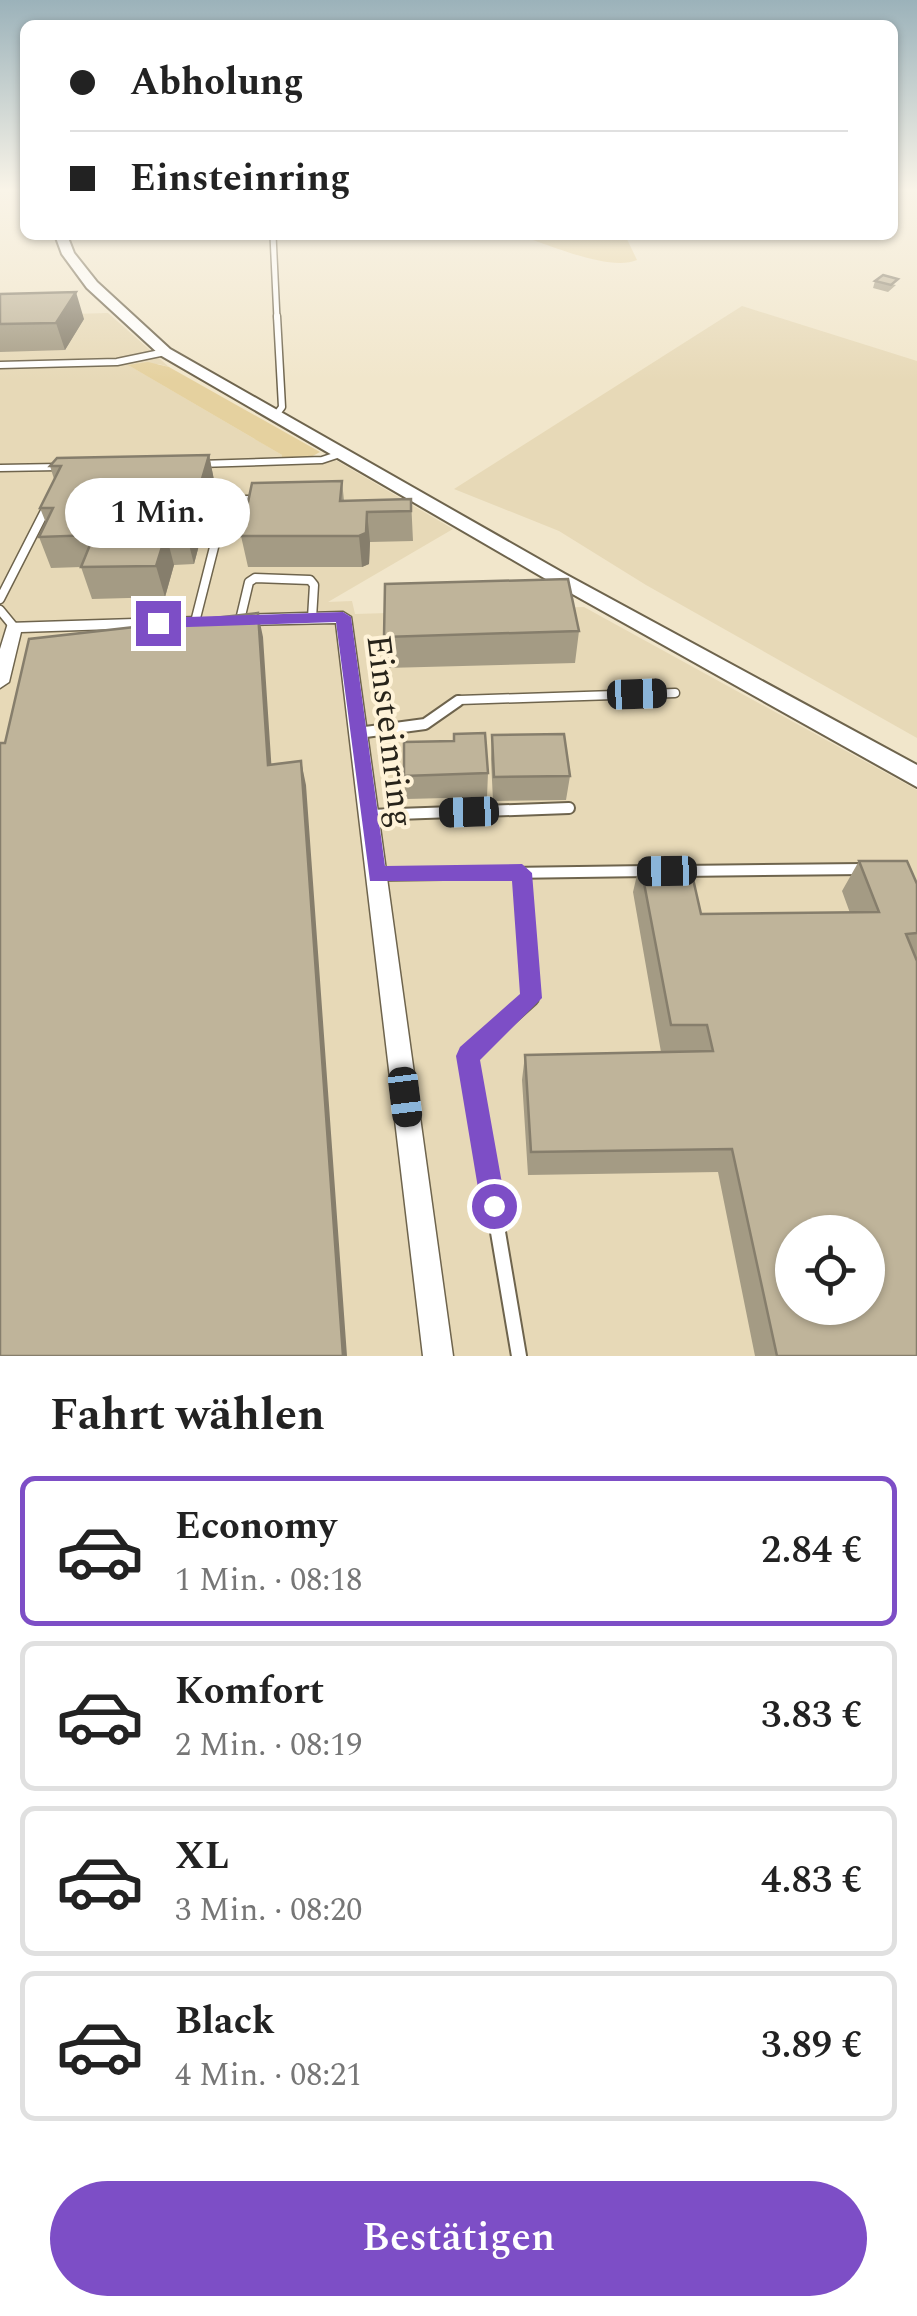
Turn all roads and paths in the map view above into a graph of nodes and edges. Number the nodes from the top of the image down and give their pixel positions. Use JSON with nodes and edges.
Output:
{"nodes":[{"id":1,"x":68,"y":253,"type":"edge"},
{"id":2,"x":274,"y":253,"type":"edge"},
{"id":3,"x":165,"y":352,"type":"junction"},
{"id":4,"x":0,"y":365,"type":"edge"},
{"id":5,"x":276,"y":415,"type":"junction"},
{"id":6,"x":340,"y":454,"type":"junction"},
{"id":7,"x":197,"y":464,"type":"edge"},
{"id":8,"x":0,"y":468,"type":"edge"},
{"id":9,"x":58,"y":484,"type":"edge"},
{"id":10,"x":261,"y":500,"type":"edge"},
{"id":11,"x":50,"y":502,"type":"edge"},
{"id":12,"x":0,"y":599,"type":"edge"},
{"id":13,"x":7,"y":618,"type":"edge"},
{"id":14,"x":312,"y":618,"type":"junction"},
{"id":15,"x":240,"y":620,"type":"junction"},
{"id":16,"x":196,"y":622,"type":"junction"},
{"id":17,"x":0,"y":682,"type":"edge"},
{"id":18,"x":674,"y":692,"type":"dead end"},
{"id":19,"x":358,"y":733,"type":"junction"},
{"id":20,"x":917,"y":777,"type":"edge"},
{"id":21,"x":569,"y":808,"type":"dead end"},
{"id":22,"x":369,"y":815,"type":"junction"},
{"id":23,"x":885,"y":868,"type":"edge"},
{"id":24,"x":656,"y":871,"type":"edge"},
{"id":25,"x":675,"y":871,"type":"edge"},
{"id":26,"x":522,"y":873,"type":"junction"},
{"id":27,"x":377,"y":874,"type":"junction"},
{"id":28,"x":438,"y":1356,"type":"edge"},
{"id":29,"x":519,"y":1356,"type":"edge"}],
"edges":[{"from":1,"to":3,"type":"street"},
{"from":2,"to":5,"type":"lane"},
{"from":3,"to":4,"type":"lane"},
{"from":3,"to":5,"type":"street"},
{"from":5,"to":6,"type":"street"},
{"from":6,"to":7,"type":"lane"},
{"from":6,"to":20,"type":"street"},
{"from":8,"to":9,"type":"lane"},
{"from":10,"to":16,"type":"lane"},
{"from":11,"to":12,"type":"lane"},
{"from":13,"to":16,"type":"street","name":"Einsteinring"},
{"from":13,"to":17,"type":"street","name":"Einsteinring"},
{"from":14,"to":15,"type":"street","name":"Einsteinring"},
{"from":14,"to":15,"type":"lane"},
{"from":14,"to":19,"type":"street","name":"Einsteinring"},
{"from":15,"to":16,"type":"street","name":"Einsteinring"},
{"from":18,"to":19,"type":"lane"},
{"from":19,"to":22,"type":"street","name":"Einsteinring"},
{"from":21,"to":22,"type":"lane"},
{"from":22,"to":27,"type":"street","name":"Einsteinring"},
{"from":23,"to":25,"type":"lane"},
{"from":24,"to":26,"type":"lane"},
{"from":26,"to":27,"type":"lane"},
{"from":26,"to":29,"type":"lane"},
{"from":27,"to":28,"type":"street","name":"Einsteinring"}]}
